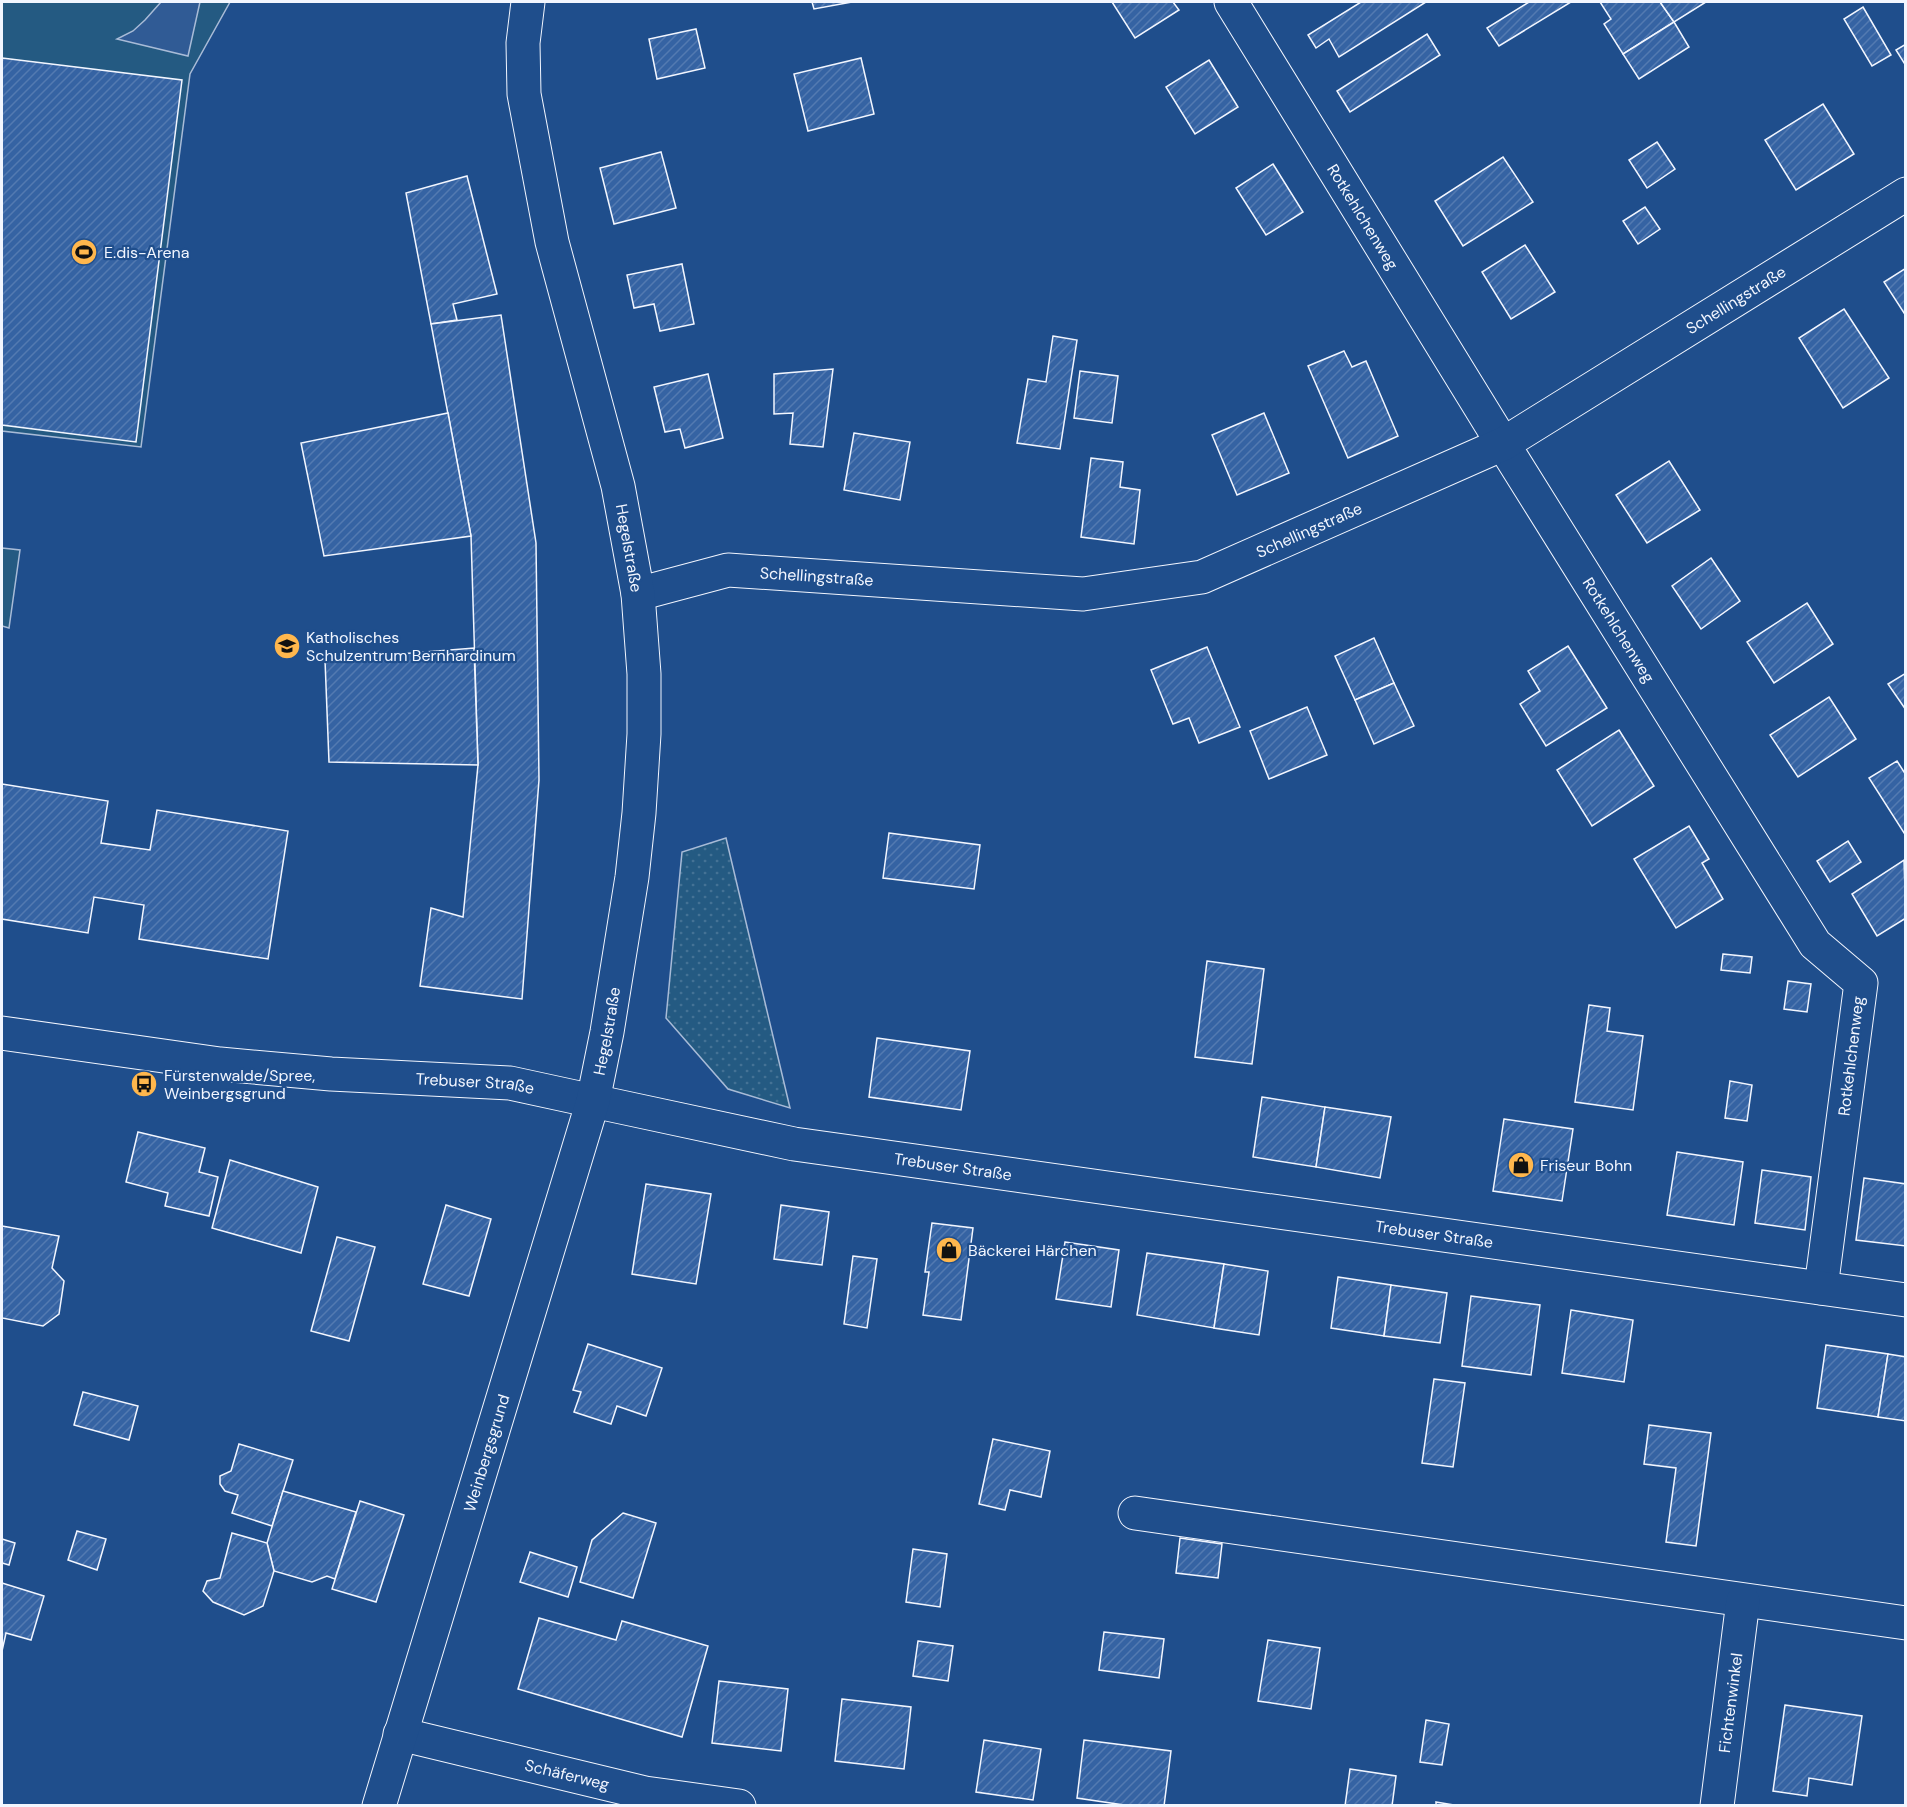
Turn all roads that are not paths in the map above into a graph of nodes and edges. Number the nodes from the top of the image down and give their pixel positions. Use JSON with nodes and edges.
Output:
{"nodes":[{"id":1,"x":528,"y":2,"type":"edge"},
{"id":2,"x":1231,"y":2,"type":"edge"},
{"id":3,"x":1905,"y":194,"type":"edge"},
{"id":4,"x":1503,"y":444,"type":"junction"},
{"id":5,"x":638,"y":594,"type":"junction"},
{"id":6,"x":2,"y":1033,"type":"edge"},
{"id":7,"x":593,"y":1101,"type":"junction"},
{"id":8,"x":1821,"y":1288,"type":"junction"},
{"id":9,"x":1905,"y":1300,"type":"edge"},
{"id":10,"x":1135,"y":1513,"type":"dead end"},
{"id":11,"x":1743,"y":1601,"type":"junction"},
{"id":12,"x":1905,"y":1623,"type":"edge"},
{"id":13,"x":400,"y":1734,"type":"junction"},
{"id":14,"x":379,"y":1806,"type":"edge"},
{"id":15,"x":738,"y":1806,"type":"edge"},
{"id":16,"x":1717,"y":1806,"type":"edge"}],
"edges":[{"from":1,"to":5,"type":"street","name":"Hegelstraße"},
{"from":2,"to":4,"type":"street","name":"Rotkehlchenweg"},
{"from":3,"to":4,"type":"street","name":"Schellingstraße"},
{"from":4,"to":5,"type":"street","name":"Schellingstraße"},
{"from":4,"to":8,"type":"street","name":"Rotkehlchenweg"},
{"from":5,"to":7,"type":"street","name":"Hegelstraße"},
{"from":6,"to":7,"type":"street","name":"Trebuser Straße"},
{"from":7,"to":8,"type":"street","name":"Trebuser Straße"},
{"from":7,"to":13,"type":"street","name":"Weinbergsgrund"},
{"from":8,"to":9,"type":"street","name":"Trebuser Straße"},
{"from":10,"to":11,"type":"street"},
{"from":11,"to":12,"type":"street"},
{"from":11,"to":16,"type":"street","name":"Fichtenwinkel"},
{"from":13,"to":14,"type":"street","name":"Weinbergsgrund"},
{"from":13,"to":15,"type":"street","name":"Schäferweg"}]}
